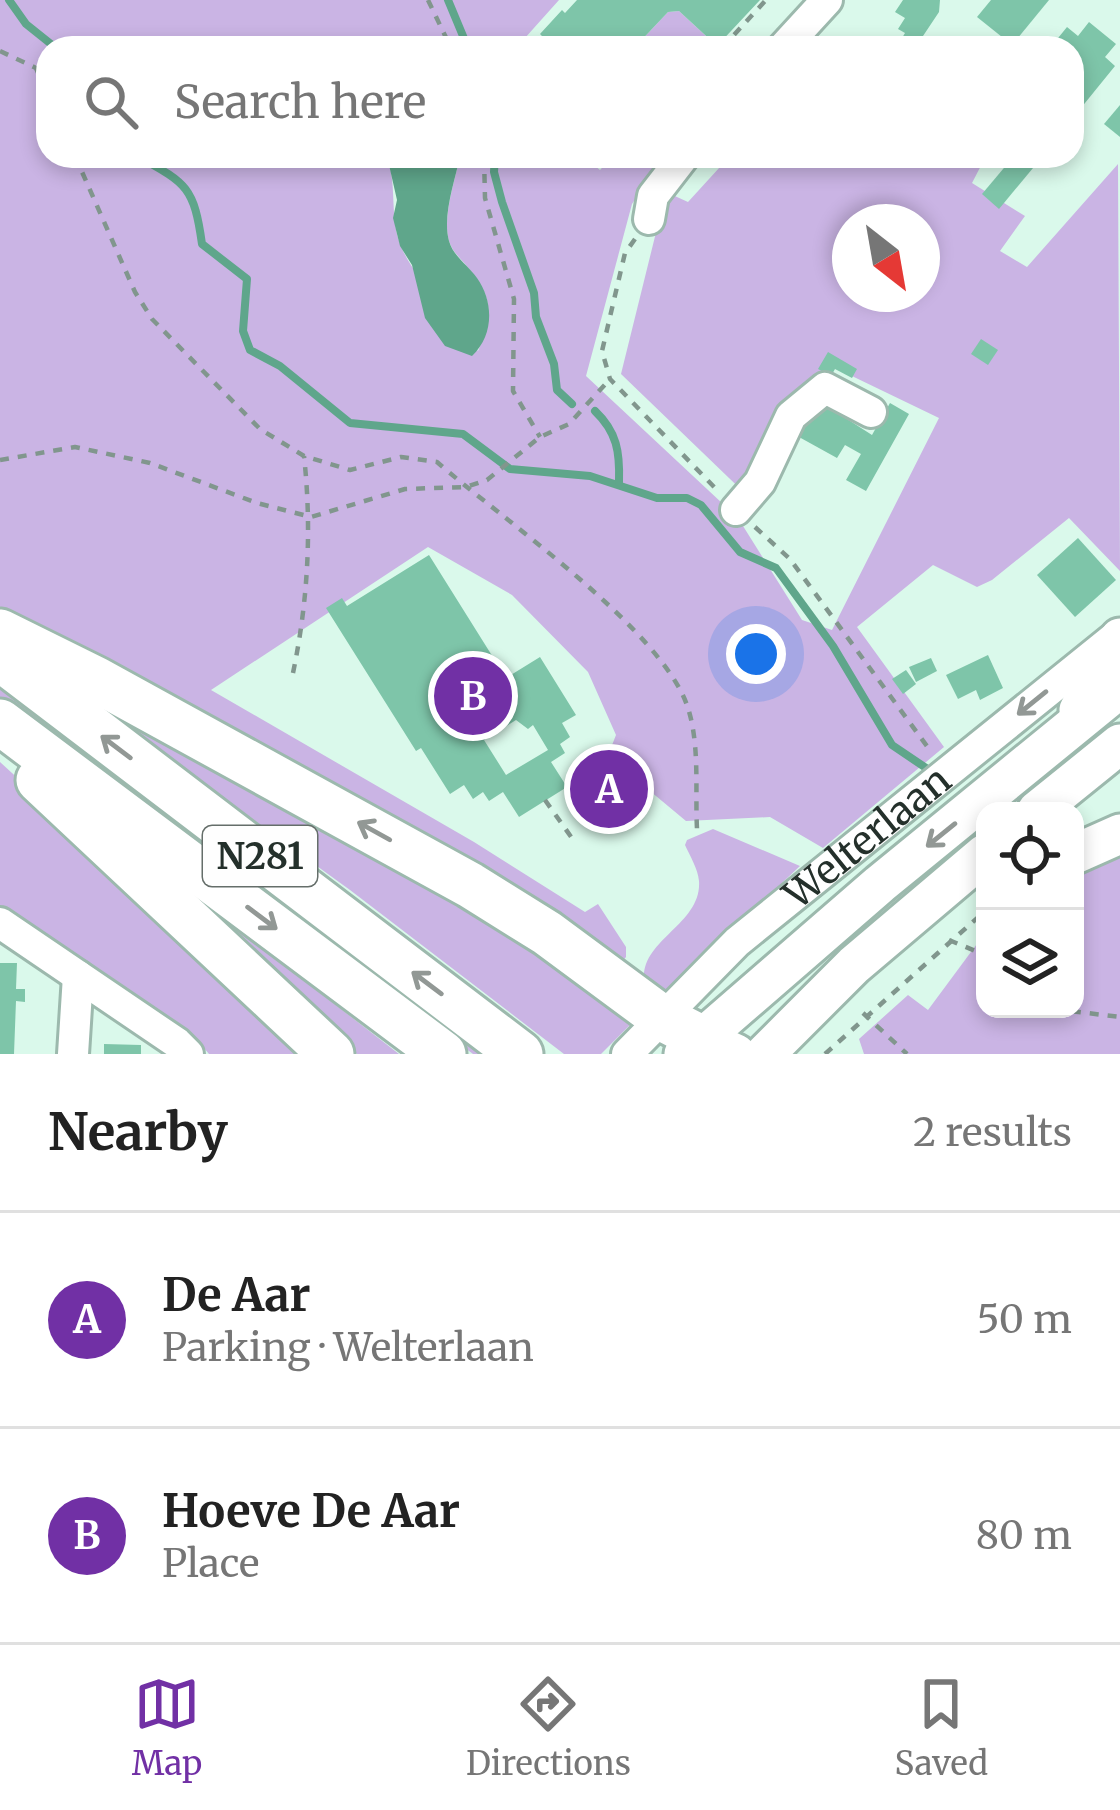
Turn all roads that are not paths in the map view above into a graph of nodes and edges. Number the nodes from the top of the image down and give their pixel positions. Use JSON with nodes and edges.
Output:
{"nodes":[{"id":1,"x":827,"y":0,"type":"edge"},
{"id":2,"x":794,"y":36,"type":"edge"},
{"id":3,"x":675,"y":168,"type":"edge"},
{"id":4,"x":649,"y":219,"type":"road end"},
{"id":5,"x":871,"y":412,"type":"dead end"},
{"id":6,"x":736,"y":510,"type":"road end"},
{"id":7,"x":0,"y":632,"type":"edge"},
{"id":8,"x":1120,"y":636,"type":"edge"},
{"id":9,"x":0,"y":658,"type":"edge"},
{"id":10,"x":1120,"y":688,"type":"edge"},
{"id":11,"x":0,"y":722,"type":"edge"},
{"id":12,"x":1065,"y":736,"type":"junction"},
{"id":13,"x":0,"y":739,"type":"edge"},
{"id":14,"x":1117,"y":748,"type":"edge"},
{"id":15,"x":1048,"y":802,"type":"edge"},
{"id":16,"x":1120,"y":834,"type":"edge"},
{"id":17,"x":1084,"y":850,"type":"edge"},
{"id":18,"x":976,"y":861,"type":"edge"},
{"id":19,"x":976,"y":895,"type":"edge"},
{"id":20,"x":0,"y":923,"type":"edge"},
{"id":21,"x":897,"y":926,"type":"junction"},
{"id":22,"x":78,"y":976,"type":"junction"},
{"id":23,"x":696,"y":1041,"type":"edge"},
{"id":24,"x":182,"y":1048,"type":"edge"},
{"id":25,"x":73,"y":1054,"type":"edge"},
{"id":26,"x":331,"y":1054,"type":"edge"},
{"id":27,"x":443,"y":1054,"type":"edge"},
{"id":28,"x":520,"y":1054,"type":"edge"},
{"id":29,"x":627,"y":1054,"type":"edge"},
{"id":30,"x":765,"y":1054,"type":"edge"}],
"edges":[{"from":1,"to":2,"type":"street"},
{"from":3,"to":4,"type":"street"},
{"from":5,"to":6,"type":"street"},
{"from":23,"to":7,"type":"highway","number":"N281","one_way":true},
{"from":8,"to":12,"type":"main road"},
{"from":8,"to":23,"type":"street","name":"Welterlaan","one_way":true},
{"from":28,"to":9,"type":"highway","number":"N281","one_way":true},
{"from":10,"to":12,"type":"main road","name":"Welterlaan"},
{"from":11,"to":27,"type":"highway","number":"N281","one_way":true},
{"from":12,"to":23,"type":"main road","name":"Welterlaan","one_way":true},
{"from":13,"to":26,"type":"highway","number":"N281"},
{"from":14,"to":15,"type":"main road"},
{"from":16,"to":17,"type":"main road"},
{"from":18,"to":21,"type":"main road"},
{"from":19,"to":21,"type":"main road"},
{"from":20,"to":22,"type":"street"},
{"from":21,"to":30,"type":"main road"},
{"from":22,"to":24,"type":"street"},
{"from":22,"to":25,"type":"street"},
{"from":23,"to":29,"type":"street","name":"Welterlaan"}]}
